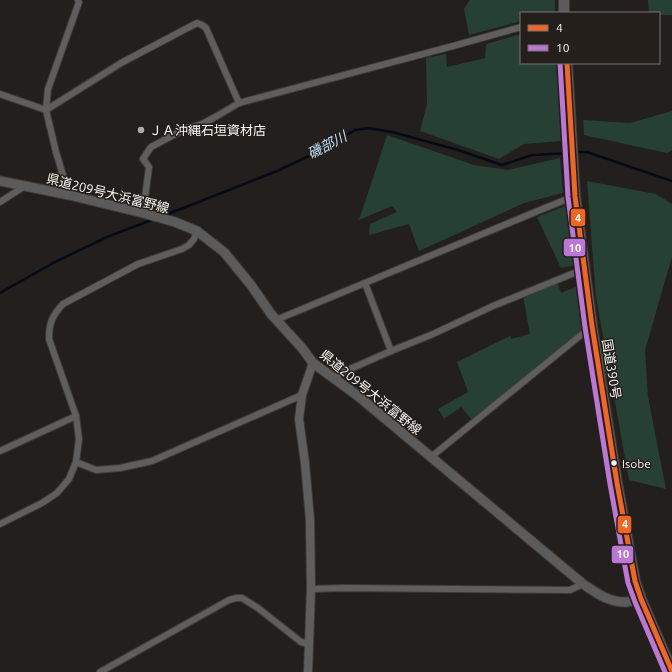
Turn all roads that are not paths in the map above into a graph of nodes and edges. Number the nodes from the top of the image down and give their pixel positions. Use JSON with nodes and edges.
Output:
{"nodes":[{"id":1,"x":564,"y":0,"type":"edge"},
{"id":2,"x":81,"y":1,"type":"edge"},
{"id":3,"x":564,"y":12,"type":"edge"},
{"id":4,"x":520,"y":27,"type":"edge"},
{"id":5,"x":567,"y":64,"type":"edge"},
{"id":6,"x":0,"y":94,"type":"edge"},
{"id":7,"x":239,"y":103,"type":"junction"},
{"id":8,"x":46,"y":110,"type":"junction"},
{"id":9,"x":0,"y":181,"type":"edge"},
{"id":10,"x":25,"y":186,"type":"junction"},
{"id":11,"x":69,"y":195,"type":"junction"},
{"id":12,"x":575,"y":196,"type":"junction"},
{"id":13,"x":0,"y":202,"type":"edge"},
{"id":14,"x":144,"y":213,"type":"junction"},
{"id":15,"x":197,"y":232,"type":"junction"},
{"id":16,"x":584,"y":269,"type":"junction"},
{"id":17,"x":365,"y":283,"type":"junction"},
{"id":18,"x":276,"y":320,"type":"junction"},
{"id":19,"x":592,"y":326,"type":"junction"},
{"id":20,"x":391,"y":351,"type":"junction"},
{"id":21,"x":313,"y":363,"type":"junction"},
{"id":22,"x":332,"y":377,"type":"junction"},
{"id":23,"x":302,"y":395,"type":"junction"},
{"id":24,"x":76,"y":416,"type":"junction"},
{"id":25,"x":0,"y":451,"type":"edge"},
{"id":26,"x":431,"y":457,"type":"junction"},
{"id":27,"x":76,"y":462,"type":"junction"},
{"id":28,"x":0,"y":524,"type":"edge"},
{"id":29,"x":583,"y":584,"type":"junction"},
{"id":30,"x":311,"y":589,"type":"junction"},
{"id":31,"x":640,"y":599,"type":"junction"},
{"id":32,"x":309,"y":644,"type":"junction"},
{"id":33,"x":672,"y":671,"type":"edge"},
{"id":34,"x":100,"y":672,"type":"edge"},
{"id":35,"x":308,"y":672,"type":"edge"}],
"edges":[{"from":1,"to":3,"type":"highway"},
{"from":2,"to":8,"type":"street"},
{"from":4,"to":7,"type":"street"},
{"from":5,"to":12,"type":"highway","name":"国道390号"},
{"from":6,"to":8,"type":"street"},
{"from":7,"to":8,"type":"street"},
{"from":7,"to":14,"type":"street"},
{"from":8,"to":11,"type":"street"},
{"from":9,"to":10,"type":"main road","name":"県道209号大浜富野線"},
{"from":10,"to":11,"type":"main road","name":"県道209号大浜富野線"},
{"from":10,"to":13,"type":"street"},
{"from":11,"to":14,"type":"main road","name":"県道209号大浜富野線"},
{"from":12,"to":16,"type":"highway","name":"国道390号"},
{"from":12,"to":17,"type":"street"},
{"from":14,"to":15,"type":"main road","name":"県道209号大浜富野線"},
{"from":15,"to":18,"type":"main road","name":"県道209号大浜富野線"},
{"from":15,"to":24,"type":"street"},
{"from":16,"to":19,"type":"highway","name":"国道390号"},
{"from":16,"to":20,"type":"street"},
{"from":17,"to":18,"type":"street"},
{"from":17,"to":20,"type":"street"},
{"from":18,"to":21,"type":"main road","name":"県道209号大浜富野線"},
{"from":19,"to":26,"type":"street"},
{"from":19,"to":31,"type":"highway","name":"国道390号"},
{"from":20,"to":22,"type":"street"},
{"from":21,"to":22,"type":"main road","name":"県道209号大浜富野線"},
{"from":21,"to":23,"type":"street"},
{"from":22,"to":26,"type":"main road","name":"県道209号大浜富野線"},
{"from":23,"to":27,"type":"street"},
{"from":23,"to":30,"type":"street"},
{"from":24,"to":25,"type":"street"},
{"from":24,"to":27,"type":"street"},
{"from":26,"to":29,"type":"main road","name":"県道209号大浜富野線"},
{"from":27,"to":28,"type":"street"},
{"from":29,"to":30,"type":"street"},
{"from":29,"to":31,"type":"main road","name":"県道209号大浜富野線"},
{"from":30,"to":32,"type":"street"},
{"from":31,"to":33,"type":"highway","name":"国道390号"},
{"from":32,"to":34,"type":"street"},
{"from":32,"to":35,"type":"street"}]}
